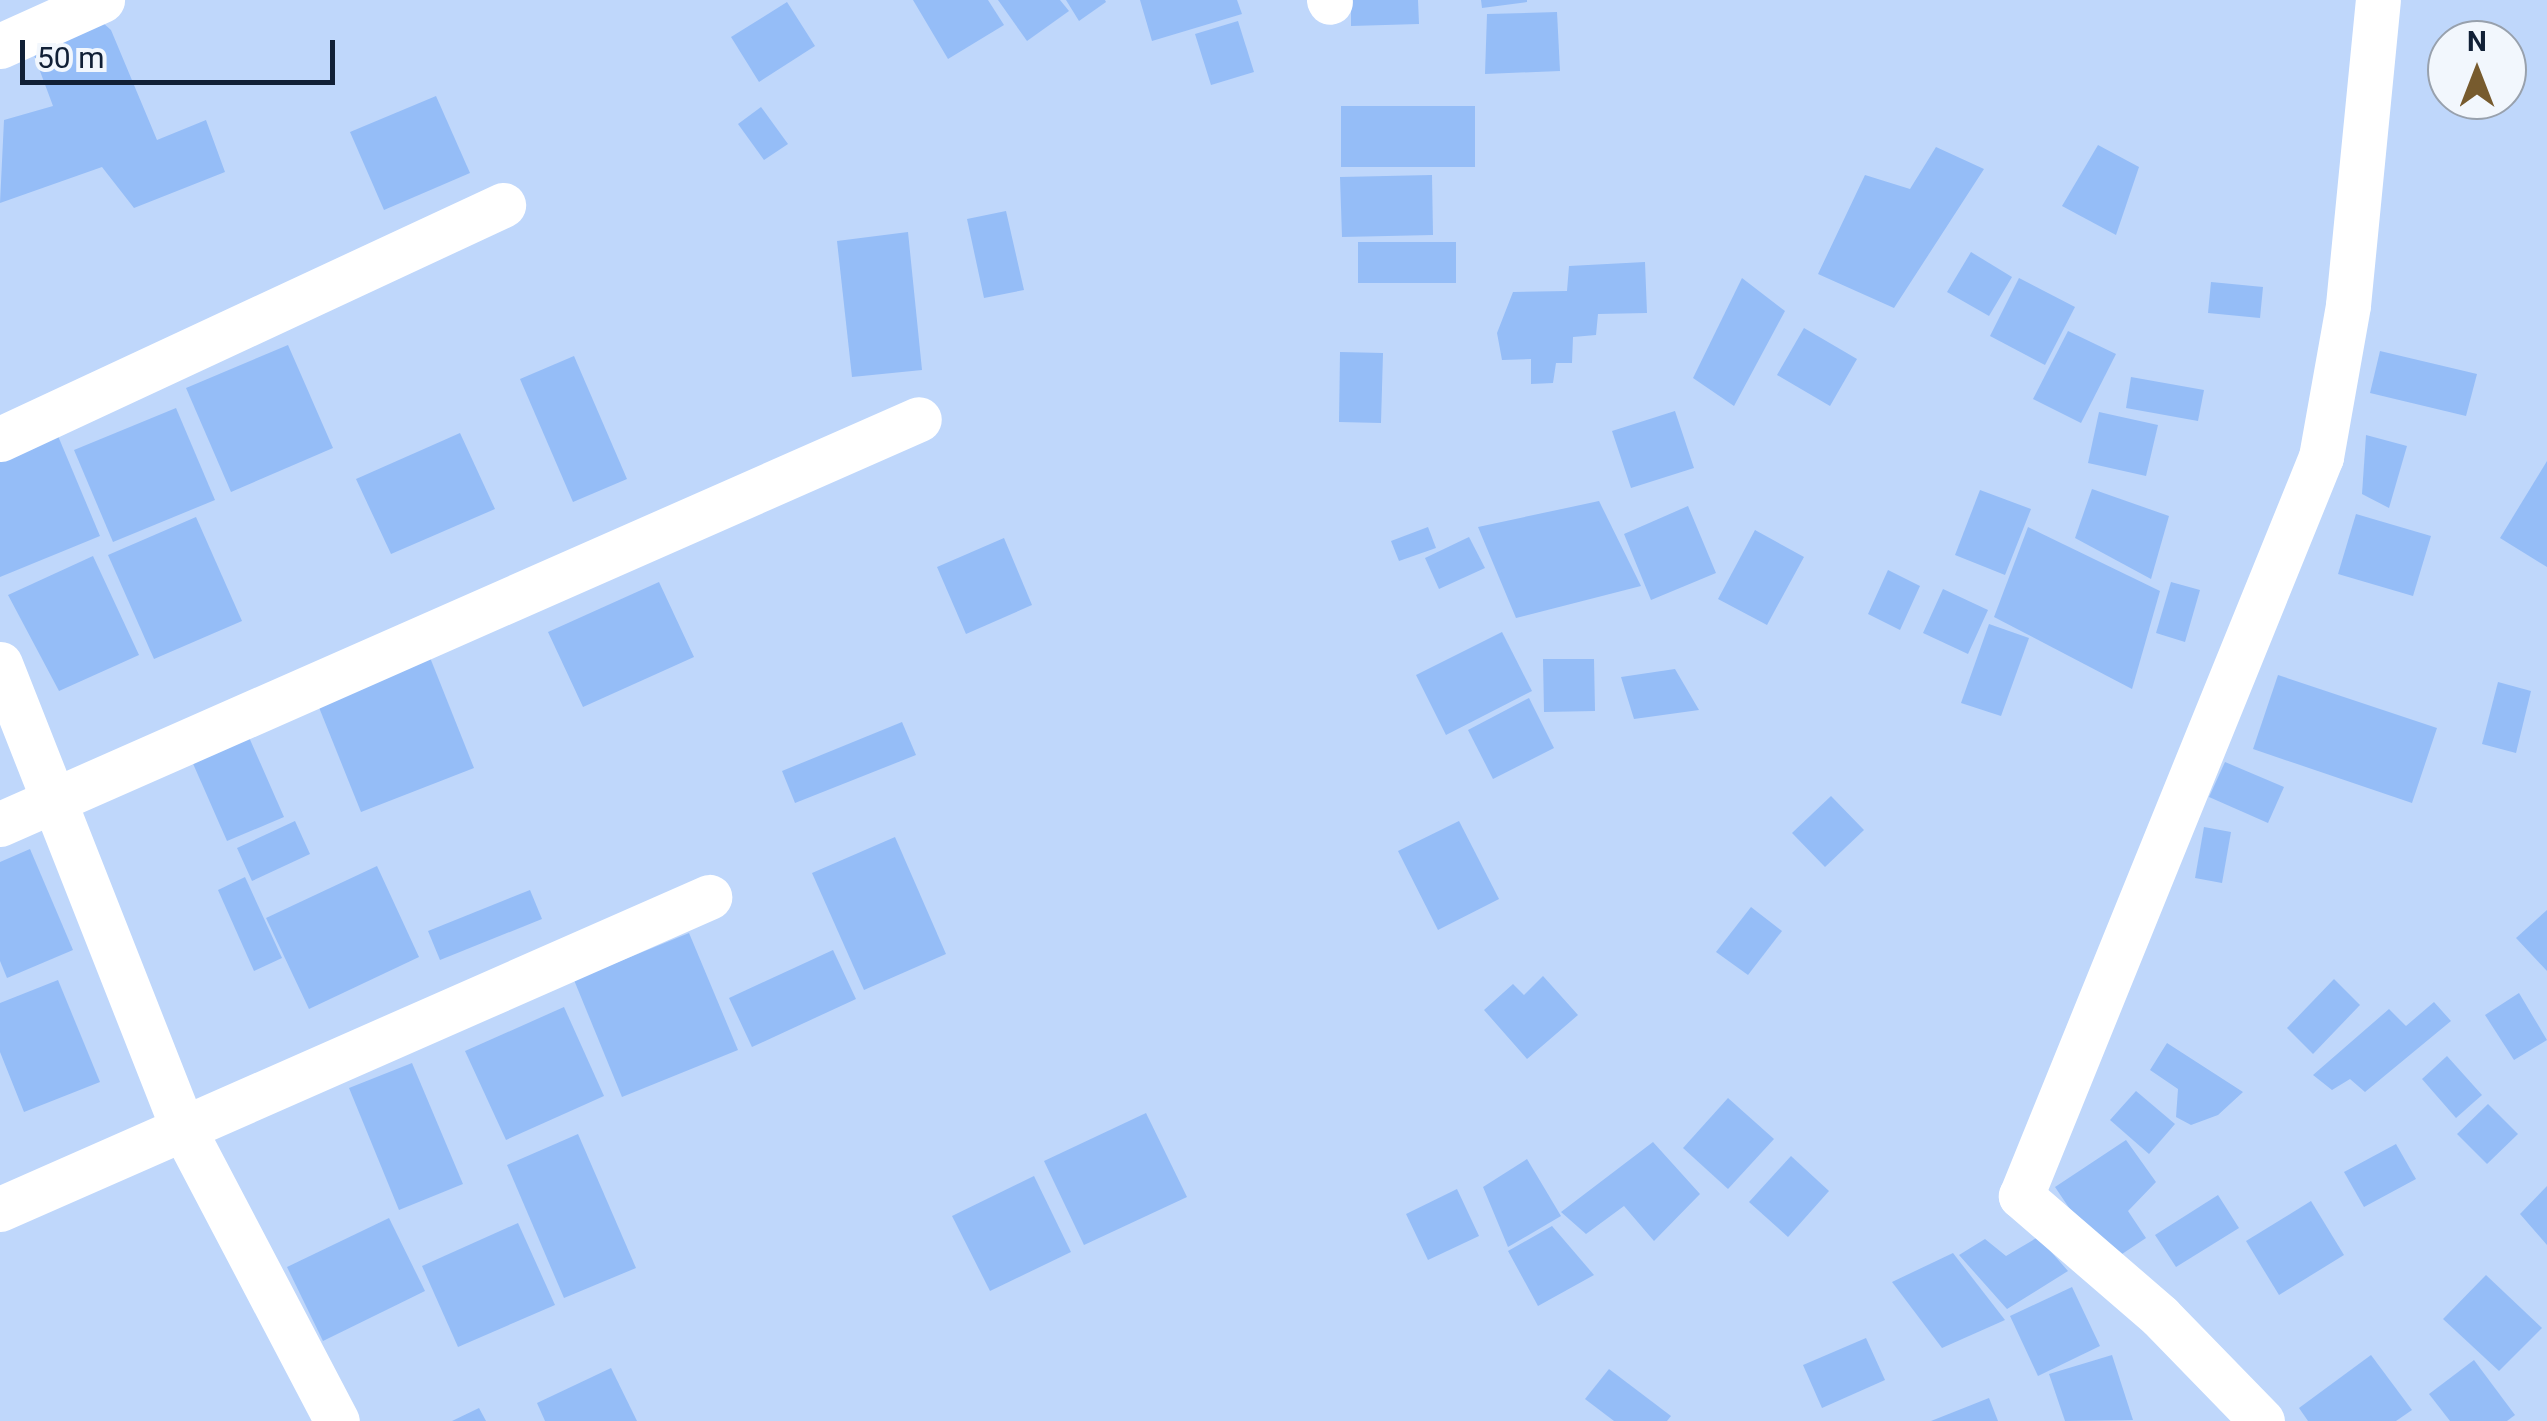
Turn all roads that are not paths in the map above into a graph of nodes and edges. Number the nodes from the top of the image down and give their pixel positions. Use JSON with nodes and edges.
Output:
{"nodes":[{"id":1,"x":102,"y":0,"type":"edge"},
{"id":2,"x":2378,"y":0,"type":"edge"},
{"id":3,"x":0,"y":46,"type":"edge"},
{"id":4,"x":503,"y":206,"type":"dead end"},
{"id":5,"x":919,"y":419,"type":"dead end"},
{"id":6,"x":0,"y":440,"type":"edge"},
{"id":7,"x":0,"y":664,"type":"edge"},
{"id":8,"x":56,"y":798,"type":"junction"},
{"id":9,"x":0,"y":824,"type":"edge"},
{"id":10,"x":709,"y":896,"type":"dead end"},
{"id":11,"x":182,"y":1126,"type":"junction"},
{"id":12,"x":0,"y":1209,"type":"edge"},
{"id":13,"x":336,"y":1421,"type":"edge"},
{"id":14,"x":2262,"y":1421,"type":"edge"}],
"edges":[{"from":1,"to":3,"type":"street"},
{"from":2,"to":14,"type":"street"},
{"from":4,"to":6,"type":"street"},
{"from":5,"to":8,"type":"street"},
{"from":7,"to":8,"type":"street"},
{"from":8,"to":9,"type":"street"},
{"from":8,"to":11,"type":"street"},
{"from":10,"to":11,"type":"street"},
{"from":11,"to":12,"type":"street"},
{"from":11,"to":13,"type":"street"}]}
